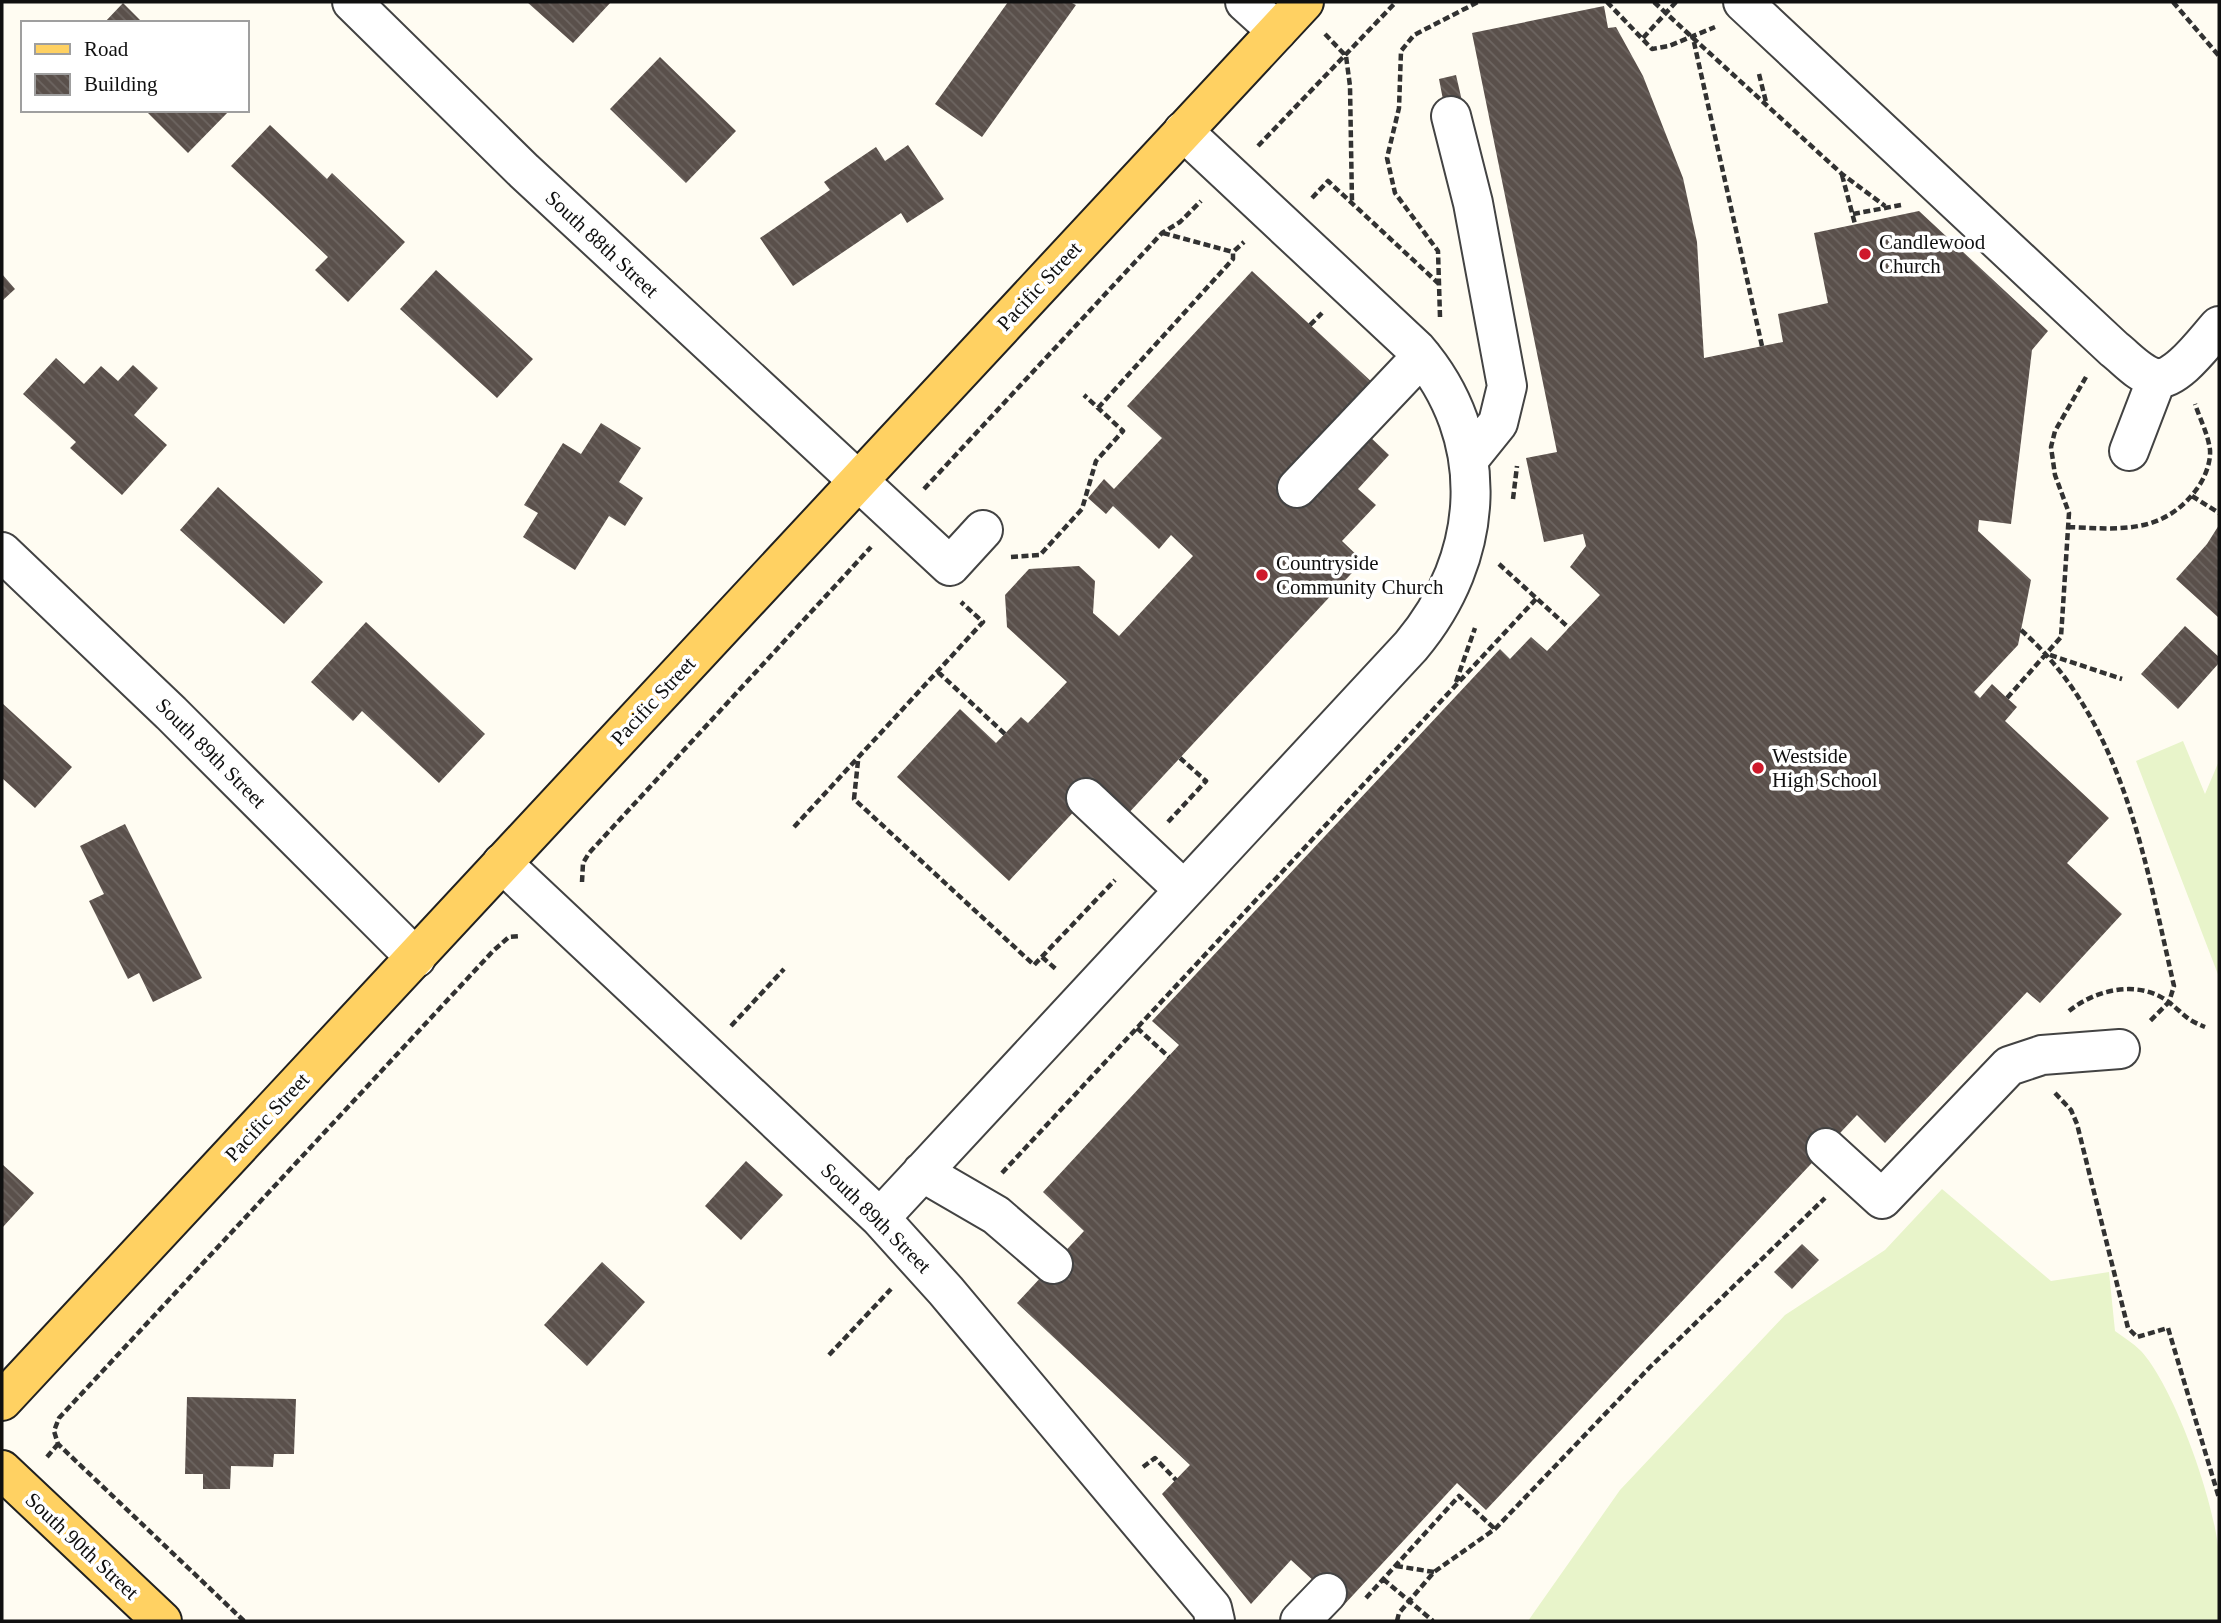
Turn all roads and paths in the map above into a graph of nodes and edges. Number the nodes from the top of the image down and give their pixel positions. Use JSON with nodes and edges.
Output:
{"nodes":[{"id":1,"x":352,"y":2,"type":"edge"},
{"id":2,"x":1245,"y":2,"type":"edge"},
{"id":3,"x":1304,"y":2,"type":"edge"},
{"id":4,"x":1396,"y":2,"type":"edge"},
{"id":5,"x":1607,"y":2,"type":"edge"},
{"id":6,"x":1654,"y":2,"type":"edge"},
{"id":7,"x":1676,"y":2,"type":"edge"},
{"id":8,"x":2173,"y":2,"type":"edge"},
{"id":9,"x":1734,"y":12,"type":"edge"},
{"id":10,"x":1666,"y":13,"type":"junction"},
{"id":11,"x":1277,"y":31,"type":"junction"},
{"id":12,"x":1693,"y":37,"type":"junction"},
{"id":13,"x":1643,"y":38,"type":"junction"},
{"id":14,"x":1346,"y":56,"type":"junction"},
{"id":15,"x":2219,"y":56,"type":"edge"},
{"id":16,"x":1451,"y":117,"type":"dead end"},
{"id":17,"x":1183,"y":131,"type":"junction"},
{"id":18,"x":1229,"y":173,"type":"junction"},
{"id":19,"x":1842,"y":174,"type":"junction"},
{"id":20,"x":1309,"y":202,"type":"dead end"},
{"id":21,"x":1352,"y":203,"type":"junction"},
{"id":22,"x":1886,"y":207,"type":"dead end"},
{"id":23,"x":1855,"y":225,"type":"dead end"},
{"id":24,"x":1161,"y":233,"type":"dead end"},
{"id":25,"x":1438,"y":284,"type":"dead end"},
{"id":26,"x":2219,"y":326,"type":"edge"},
{"id":27,"x":1762,"y":346,"type":"dead end"},
{"id":28,"x":1422,"y":356,"type":"junction"},
{"id":29,"x":2087,"y":372,"type":"dead end"},
{"id":30,"x":2157,"y":378,"type":"junction"},
{"id":31,"x":1084,"y":395,"type":"dead end"},
{"id":32,"x":2193,"y":397,"type":"dead end"},
{"id":33,"x":1098,"y":408,"type":"junction"},
{"id":34,"x":2129,"y":451,"type":"dead end"},
{"id":35,"x":1469,"y":459,"type":"junction"},
{"id":36,"x":856,"y":481,"type":"junction"},
{"id":37,"x":1297,"y":488,"type":"dead end"},
{"id":38,"x":2192,"y":496,"type":"junction"},
{"id":39,"x":2219,"y":513,"type":"edge"},
{"id":40,"x":2068,"y":527,"type":"junction"},
{"id":41,"x":992,"y":545,"type":"joint"},
{"id":42,"x":2,"y":552,"type":"edge"},
{"id":43,"x":1498,"y":563,"type":"dead end"},
{"id":44,"x":969,"y":594,"type":"dead end"},
{"id":45,"x":1536,"y":599,"type":"junction"},
{"id":46,"x":1569,"y":628,"type":"dead end"},
{"id":47,"x":2021,"y":630,"type":"dead end"},
{"id":48,"x":2049,"y":654,"type":"junction"},
{"id":49,"x":938,"y":672,"type":"junction"},
{"id":50,"x":2122,"y":678,"type":"dead end"},
{"id":51,"x":2007,"y":698,"type":"dead end"},
{"id":52,"x":1005,"y":734,"type":"dead end"},
{"id":53,"x":1180,"y":758,"type":"dead end"},
{"id":54,"x":858,"y":760,"type":"junction"},
{"id":55,"x":1086,"y":799,"type":"dead end"},
{"id":56,"x":794,"y":827,"type":"dead end"},
{"id":57,"x":1142,"y":851,"type":"junction"},
{"id":58,"x":502,"y":863,"type":"junction"},
{"id":59,"x":582,"y":878,"type":"dead end"},
{"id":60,"x":1184,"y":890,"type":"junction"},
{"id":61,"x":552,"y":910,"type":"junction"},
{"id":62,"x":416,"y":958,"type":"junction"},
{"id":63,"x":784,"y":969,"type":"dead end"},
{"id":64,"x":741,"y":1014,"type":"dead end"},
{"id":65,"x":2205,"y":1027,"type":"dead end"},
{"id":66,"x":1137,"y":1028,"type":"junction"},
{"id":67,"x":2120,"y":1049,"type":"dead end"},
{"id":68,"x":1169,"y":1057,"type":"dead end"},
{"id":69,"x":2063,"y":1100,"type":"dead end"},
{"id":70,"x":1839,"y":1159,"type":"joint"},
{"id":71,"x":922,"y":1172,"type":"junction"},
{"id":72,"x":994,"y":1182,"type":"dead end"},
{"id":73,"x":880,"y":1218,"type":"junction"},
{"id":74,"x":918,"y":1259,"type":"junction"},
{"id":75,"x":1053,"y":1264,"type":"dead end"},
{"id":76,"x":830,"y":1355,"type":"dead end"},
{"id":77,"x":2,"y":1401,"type":"edge"},
{"id":78,"x":2,"y":1470,"type":"edge"},
{"id":79,"x":1137,"y":1472,"type":"dead end"},
{"id":80,"x":1176,"y":1480,"type":"dead end"},
{"id":81,"x":2219,"y":1498,"type":"edge"},
{"id":82,"x":1495,"y":1529,"type":"junction"},
{"id":83,"x":1395,"y":1566,"type":"junction"},
{"id":84,"x":1434,"y":1572,"type":"junction"},
{"id":85,"x":1327,"y":1592,"type":"dead end"},
{"id":86,"x":1409,"y":1601,"type":"junction"},
{"id":87,"x":1214,"y":1615,"type":"edge"},
{"id":88,"x":162,"y":1621,"type":"edge"},
{"id":89,"x":244,"y":1621,"type":"edge"},
{"id":90,"x":1300,"y":1621,"type":"edge"},
{"id":91,"x":1397,"y":1621,"type":"edge"},
{"id":92,"x":1433,"y":1621,"type":"edge"}],
"edges":[{"from":1,"to":36,"type":"street","name":"South 88th Street"},
{"from":2,"to":11,"type":"street"},
{"from":3,"to":11,"type":"main road","name":"Pacific Street"},
{"from":4,"to":14,"type":"path"},
{"from":5,"to":13,"type":"path"},
{"from":6,"to":10,"type":"path"},
{"from":7,"to":10,"type":"path"},
{"from":8,"to":15,"type":"path"},
{"from":9,"to":12,"type":"path"},
{"from":9,"to":30,"type":"street"},
{"from":10,"to":12,"type":"path"},
{"from":10,"to":13,"type":"path"},
{"from":11,"to":17,"type":"main road","name":"Pacific Street"},
{"from":12,"to":13,"type":"path"},
{"from":12,"to":19,"type":"path"},
{"from":12,"to":27,"type":"path"},
{"from":14,"to":18,"type":"path"},
{"from":14,"to":21,"type":"path"},
{"from":16,"to":35,"type":"street"},
{"from":17,"to":18,"type":"street"},
{"from":17,"to":36,"type":"main road","name":"Pacific Street"},
{"from":18,"to":28,"type":"street"},
{"from":19,"to":22,"type":"path"},
{"from":19,"to":23,"type":"path"},
{"from":20,"to":21,"type":"path"},
{"from":21,"to":25,"type":"path"},
{"from":24,"to":33,"type":"path"},
{"from":26,"to":30,"type":"street"},
{"from":28,"to":35,"type":"street"},
{"from":28,"to":37,"type":"street"},
{"from":29,"to":40,"type":"path"},
{"from":30,"to":34,"type":"street"},
{"from":31,"to":33,"type":"path"},
{"from":32,"to":38,"type":"path"},
{"from":33,"to":41,"type":"path"},
{"from":35,"to":60,"type":"street"},
{"from":36,"to":41,"type":"street","name":"South 88th Street"},
{"from":36,"to":58,"type":"main road","name":"Pacific Street"},
{"from":38,"to":39,"type":"path"},
{"from":38,"to":40,"type":"path"},
{"from":40,"to":48,"type":"path"},
{"from":42,"to":62,"type":"street","name":"South 89th Street"},
{"from":43,"to":45,"type":"path"},
{"from":44,"to":49,"type":"path"},
{"from":45,"to":46,"type":"path"},
{"from":45,"to":66,"type":"path"},
{"from":47,"to":48,"type":"path"},
{"from":48,"to":50,"type":"path"},
{"from":48,"to":51,"type":"path"},
{"from":48,"to":65,"type":"path"},
{"from":49,"to":52,"type":"path"},
{"from":49,"to":54,"type":"path"},
{"from":53,"to":57,"type":"path"},
{"from":54,"to":56,"type":"path"},
{"from":54,"to":57,"type":"path"},
{"from":55,"to":57,"type":"street"},
{"from":57,"to":60,"type":"street"},
{"from":58,"to":61,"type":"street","name":"South 89th Street"},
{"from":58,"to":62,"type":"main road","name":"Pacific Street"},
{"from":59,"to":61,"type":"path"},
{"from":60,"to":71,"type":"street"},
{"from":61,"to":73,"type":"street","name":"South 89th Street"},
{"from":61,"to":89,"type":"path"},
{"from":62,"to":77,"type":"main road","name":"Pacific Street"},
{"from":63,"to":64,"type":"path"},
{"from":66,"to":68,"type":"path"},
{"from":66,"to":72,"type":"path"},
{"from":67,"to":70,"type":"street"},
{"from":69,"to":81,"type":"path"},
{"from":70,"to":82,"type":"path"},
{"from":71,"to":73,"type":"street"},
{"from":71,"to":75,"type":"street"},
{"from":73,"to":74,"type":"street","name":"South 89th Street"},
{"from":74,"to":76,"type":"path"},
{"from":74,"to":87,"type":"street","name":"South 89th Street"},
{"from":78,"to":88,"type":"main road","name":"South 90th Street"},
{"from":79,"to":80,"type":"path"},
{"from":82,"to":83,"type":"path"},
{"from":82,"to":84,"type":"path"},
{"from":83,"to":84,"type":"path"},
{"from":83,"to":86,"type":"path"},
{"from":84,"to":86,"type":"path"},
{"from":85,"to":90,"type":"street"},
{"from":86,"to":91,"type":"path"},
{"from":86,"to":92,"type":"path"}]}
